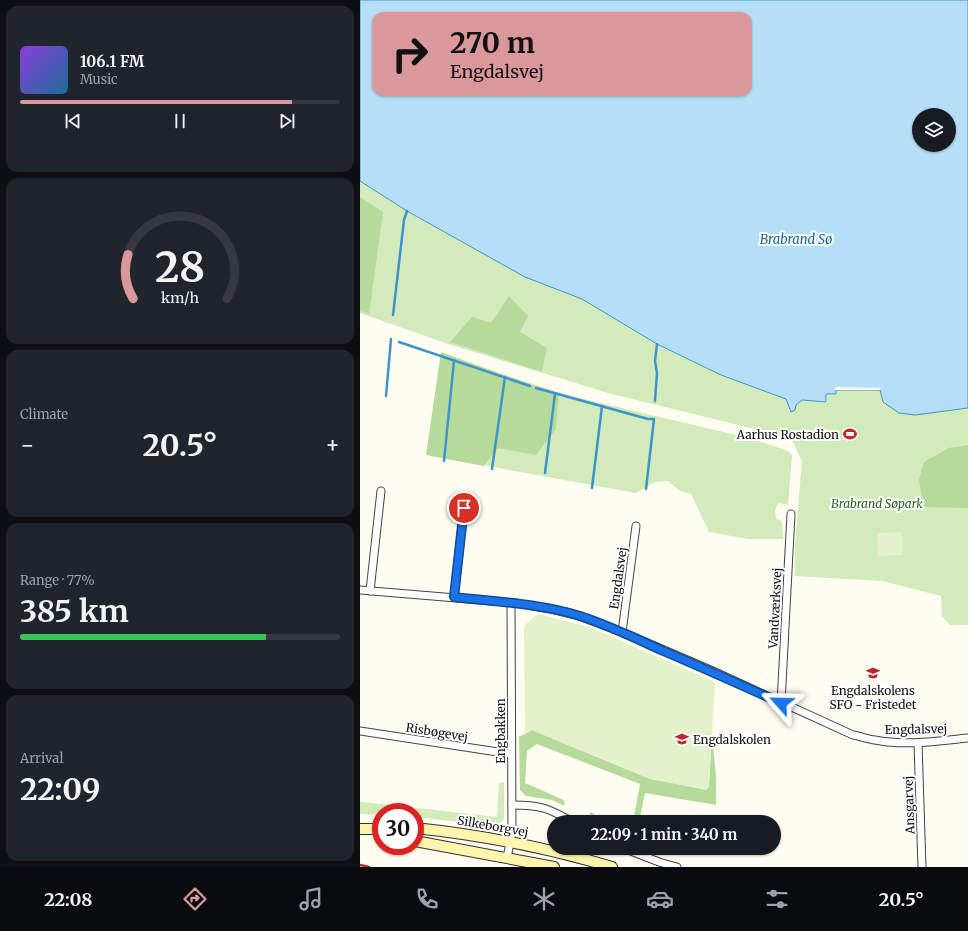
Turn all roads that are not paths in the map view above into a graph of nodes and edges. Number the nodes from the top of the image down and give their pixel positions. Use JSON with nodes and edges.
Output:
{"nodes":[{"id":1,"x":381,"y":491,"type":"dead end"},
{"id":2,"x":464,"y":508,"type":"dead end"},
{"id":3,"x":791,"y":514,"type":"dead end"},
{"id":4,"x":636,"y":526,"type":"dead end"},
{"id":5,"x":360,"y":590,"type":"edge"},
{"id":6,"x":370,"y":590,"type":"junction"},
{"id":7,"x":454,"y":597,"type":"junction"},
{"id":8,"x":511,"y":603,"type":"junction"},
{"id":9,"x":622,"y":632,"type":"junction"},
{"id":10,"x":781,"y":703,"type":"junction"},
{"id":11,"x":360,"y":731,"type":"edge"},
{"id":12,"x":968,"y":738,"type":"edge"},
{"id":13,"x":918,"y":742,"type":"junction"},
{"id":14,"x":512,"y":754,"type":"junction"},
{"id":15,"x":512,"y":805,"type":"junction"},
{"id":16,"x":561,"y":815,"type":"edge"},
{"id":17,"x":360,"y":829,"type":"edge"},
{"id":18,"x":372,"y":829,"type":"edge"},
{"id":19,"x":424,"y":829,"type":"edge"},
{"id":20,"x":372,"y":832,"type":"edge"},
{"id":21,"x":510,"y":842,"type":"junction"},
{"id":22,"x":424,"y":843,"type":"edge"},
{"id":23,"x":641,"y":855,"type":"edge"},
{"id":24,"x":507,"y":858,"type":"junction"},
{"id":25,"x":554,"y":867,"type":"edge"},
{"id":26,"x":612,"y":867,"type":"edge"},
{"id":27,"x":677,"y":867,"type":"edge"},
{"id":28,"x":922,"y":867,"type":"edge"}],
"edges":[{"from":1,"to":6,"type":"street"},
{"from":2,"to":7,"type":"street"},
{"from":3,"to":10,"type":"street","name":"Vandværksvej"},
{"from":4,"to":9,"type":"street","name":"Engdalsvej"},
{"from":5,"to":6,"type":"street","name":"Engdalsvej"},
{"from":6,"to":7,"type":"street","name":"Engdalsvej"},
{"from":7,"to":8,"type":"street","name":"Engdalsvej"},
{"from":8,"to":9,"type":"street","name":"Engdalsvej"},
{"from":8,"to":14,"type":"street","name":"Engbakken"},
{"from":9,"to":10,"type":"street","name":"Engdalsvej"},
{"from":10,"to":13,"type":"street","name":"Engdalsvej"},
{"from":11,"to":14,"type":"street","name":"Risbøgevej"},
{"from":12,"to":13,"type":"street","name":"Engdalsvej"},
{"from":13,"to":28,"type":"street","name":"Ansgarvej"},
{"from":14,"to":15,"type":"street","name":"Engbakken"},
{"from":15,"to":16,"type":"street"},
{"from":15,"to":21,"type":"street","name":"Engbakken"},
{"from":17,"to":18,"type":"main road"},
{"from":17,"to":20,"type":"main road"},
{"from":19,"to":21,"type":"main road","name":"Silkeborgvej"},
{"from":21,"to":24,"type":"street","name":"Engbakken"},
{"from":21,"to":26,"type":"main road","name":"Silkeborgvej"},
{"from":22,"to":24,"type":"main road"},
{"from":23,"to":27,"type":"street"},
{"from":24,"to":25,"type":"main road"}]}
